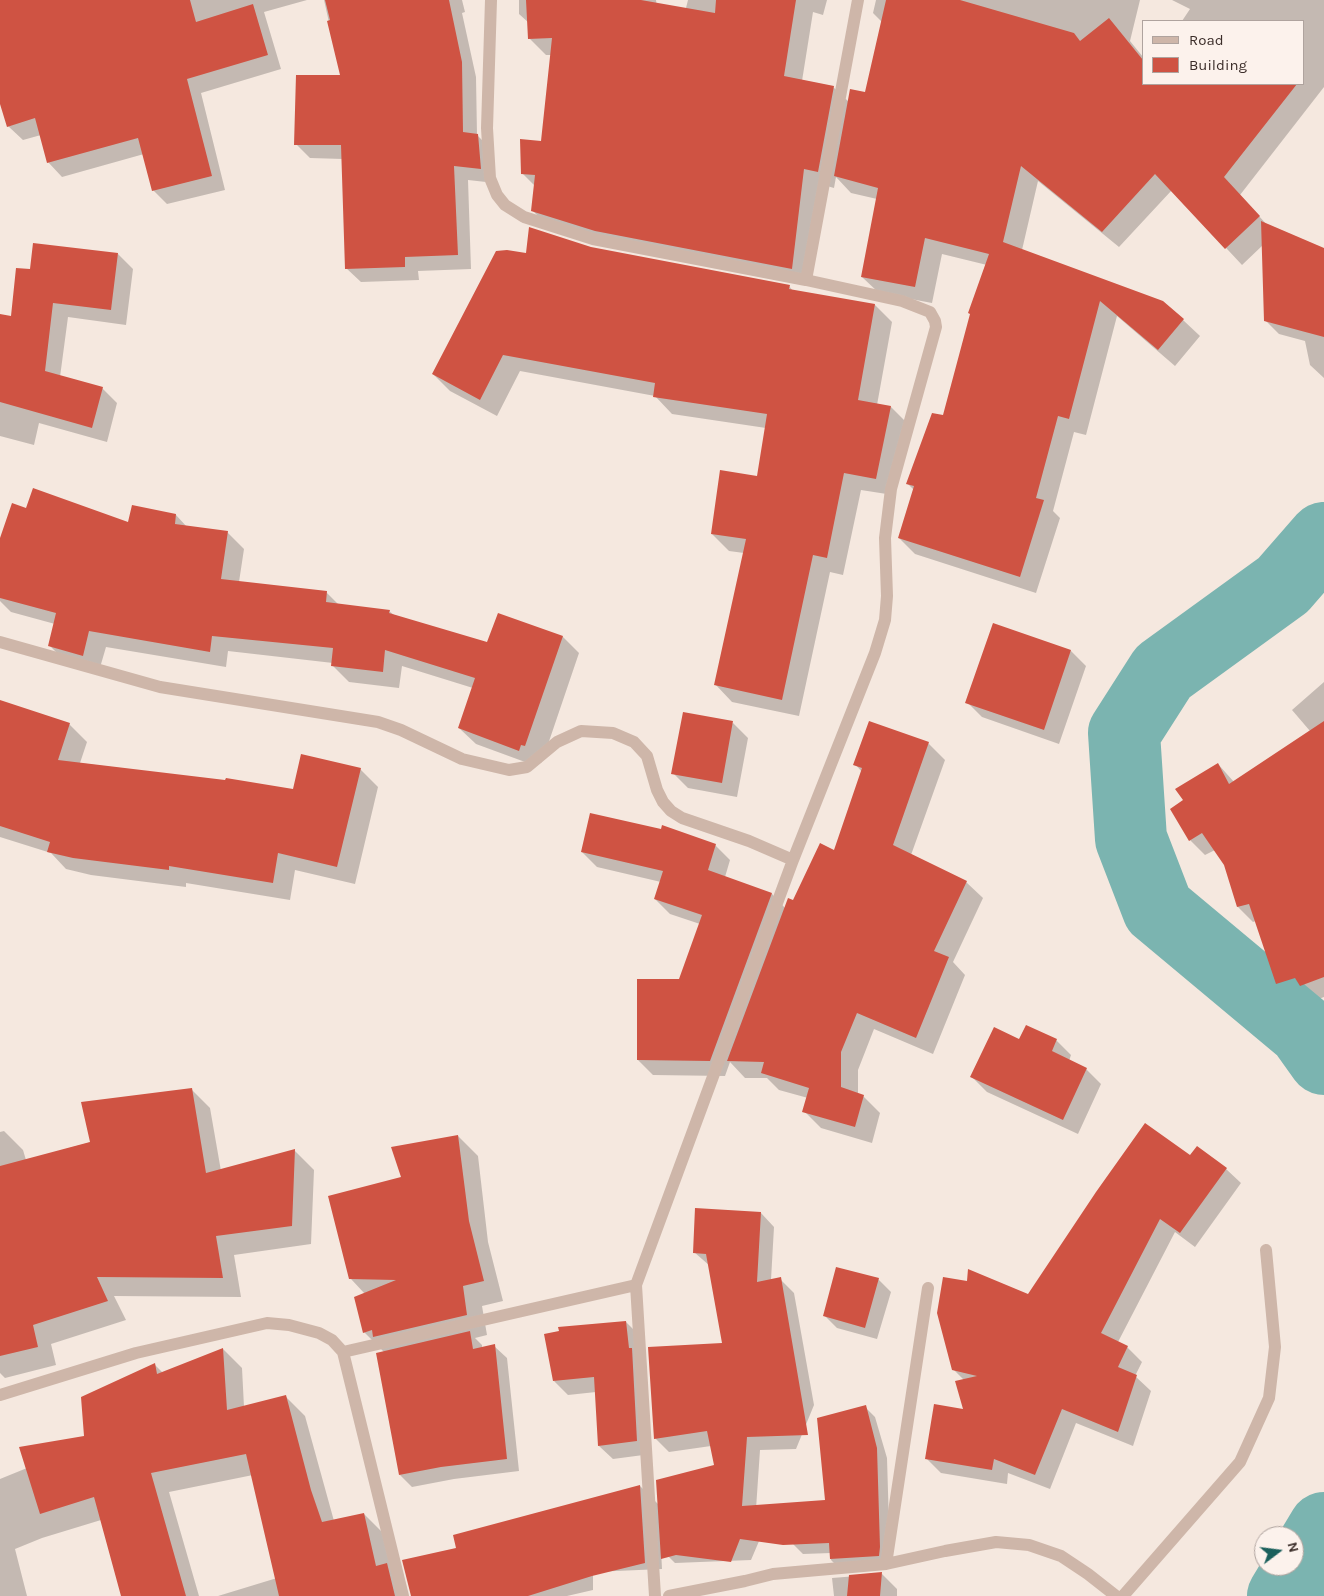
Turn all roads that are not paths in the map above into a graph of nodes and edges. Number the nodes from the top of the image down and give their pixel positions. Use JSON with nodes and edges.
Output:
{"nodes":[{"id":1,"x":490,"y":0,"type":"edge"},
{"id":2,"x":858,"y":0,"type":"edge"},
{"id":3,"x":806,"y":280,"type":"junction"},
{"id":4,"x":0,"y":642,"type":"edge"},
{"id":5,"x":793,"y":860,"type":"junction"},
{"id":6,"x":1266,"y":1250,"type":"dead end"},
{"id":7,"x":636,"y":1285,"type":"junction"},
{"id":8,"x":928,"y":1288,"type":"dead end"},
{"id":9,"x":343,"y":1352,"type":"junction"},
{"id":10,"x":0,"y":1395,"type":"edge"},
{"id":11,"x":886,"y":1564,"type":"junction"},
{"id":12,"x":404,"y":1596,"type":"edge"},
{"id":13,"x":655,"y":1596,"type":"edge"},
{"id":14,"x":668,"y":1596,"type":"edge"},
{"id":15,"x":1116,"y":1596,"type":"edge"},
{"id":16,"x":1123,"y":1596,"type":"edge"}],
"edges":[{"from":1,"to":3,"type":"street"},
{"from":2,"to":3,"type":"street"},
{"from":3,"to":5,"type":"street"},
{"from":4,"to":5,"type":"street"},
{"from":5,"to":7,"type":"street"},
{"from":6,"to":16,"type":"street"},
{"from":7,"to":9,"type":"street"},
{"from":7,"to":13,"type":"street"},
{"from":8,"to":11,"type":"street"},
{"from":9,"to":10,"type":"street"},
{"from":9,"to":12,"type":"street"},
{"from":11,"to":14,"type":"street"},
{"from":11,"to":15,"type":"street"}]}
